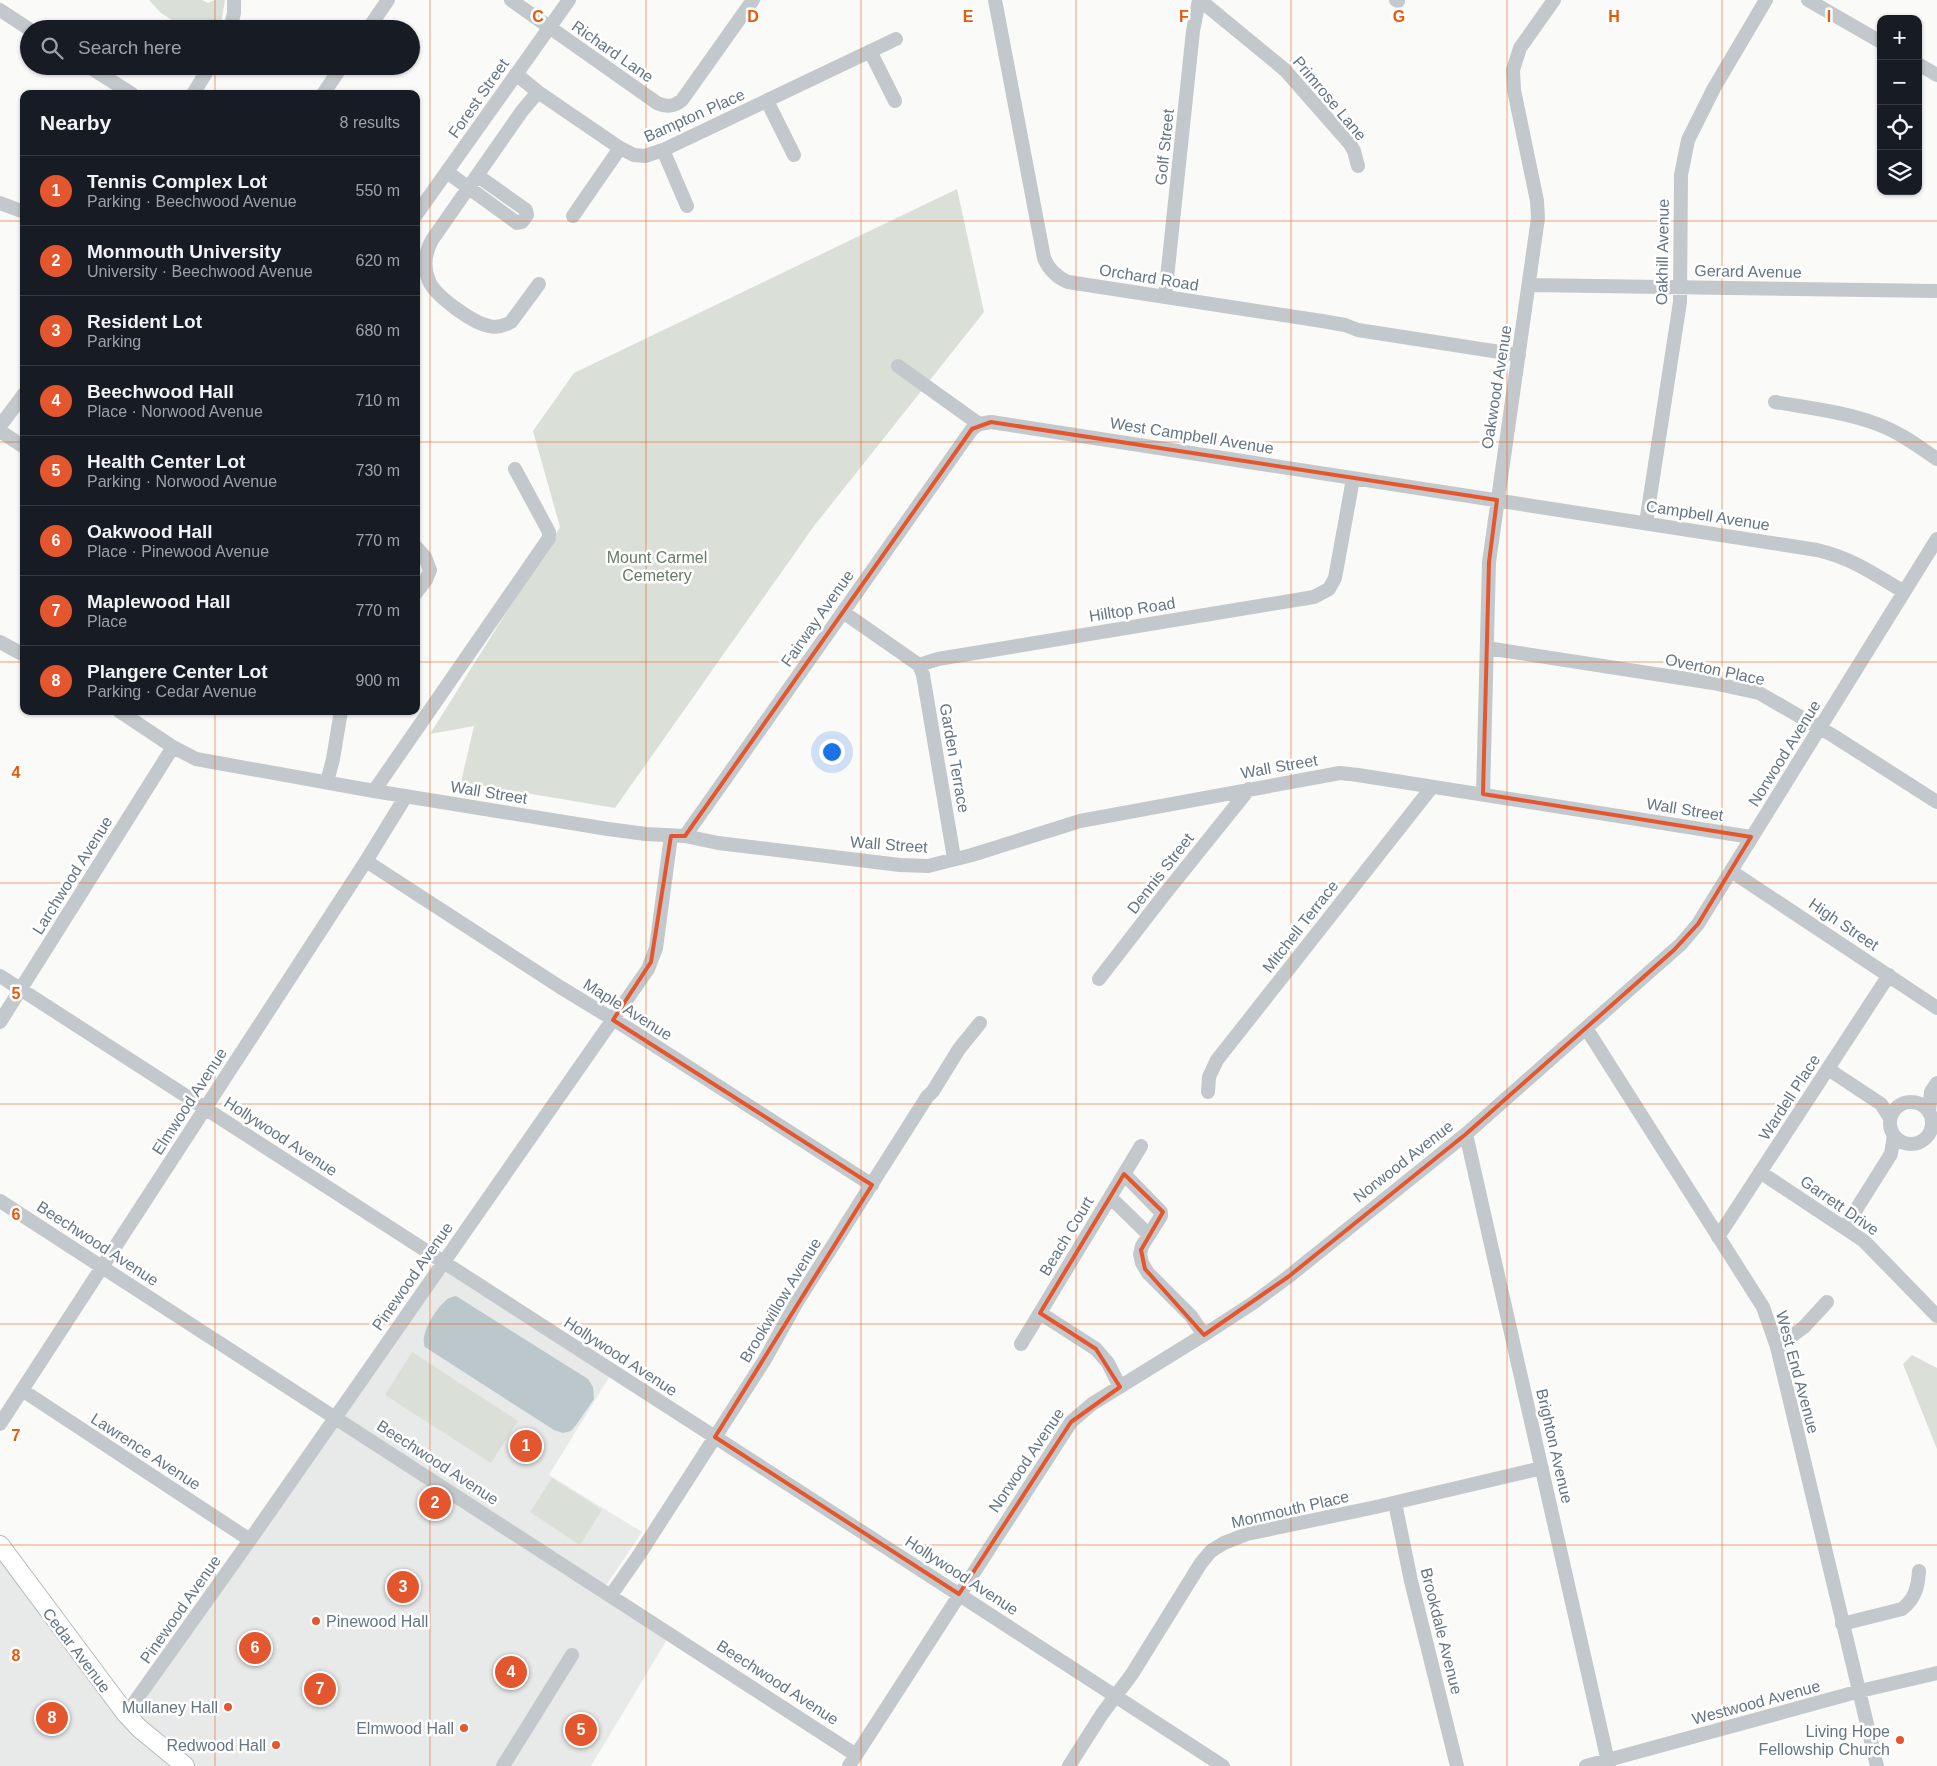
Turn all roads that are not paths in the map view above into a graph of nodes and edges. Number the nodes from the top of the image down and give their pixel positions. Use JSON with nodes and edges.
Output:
{"nodes":[{"id":1,"x":234,"y":0,"type":"edge"},
{"id":2,"x":388,"y":0,"type":"edge"},
{"id":3,"x":511,"y":0,"type":"edge"},
{"id":4,"x":569,"y":0,"type":"edge"},
{"id":5,"x":753,"y":0,"type":"edge"},
{"id":6,"x":994,"y":0,"type":"edge"},
{"id":7,"x":1200,"y":0,"type":"edge"},
{"id":8,"x":1554,"y":0,"type":"edge"},
{"id":9,"x":1766,"y":0,"type":"edge"},
{"id":10,"x":1808,"y":0,"type":"edge"},
{"id":11,"x":0,"y":10,"type":"edge"},
{"id":12,"x":232,"y":20,"type":"edge"},
{"id":13,"x":374,"y":20,"type":"edge"},
{"id":14,"x":20,"y":23,"type":"edge"},
{"id":15,"x":550,"y":28,"type":"junction"},
{"id":16,"x":896,"y":39,"type":"dead end"},
{"id":17,"x":1877,"y":40,"type":"edge"},
{"id":18,"x":870,"y":51,"type":"junction"},
{"id":19,"x":1922,"y":66,"type":"edge"},
{"id":20,"x":516,"y":74,"type":"junction"},
{"id":21,"x":102,"y":75,"type":"edge"},
{"id":22,"x":205,"y":75,"type":"edge"},
{"id":23,"x":336,"y":75,"type":"edge"},
{"id":24,"x":1937,"y":75,"type":"edge"},
{"id":25,"x":126,"y":90,"type":"edge"},
{"id":26,"x":195,"y":90,"type":"edge"},
{"id":27,"x":326,"y":90,"type":"edge"},
{"id":28,"x":538,"y":92,"type":"junction"},
{"id":29,"x":767,"y":101,"type":"junction"},
{"id":30,"x":895,"y":101,"type":"dead end"},
{"id":31,"x":674,"y":106,"type":"joint"},
{"id":32,"x":620,"y":148,"type":"junction"},
{"id":33,"x":663,"y":150,"type":"junction"},
{"id":34,"x":794,"y":155,"type":"dead end"},
{"id":35,"x":1358,"y":166,"type":"dead end"},
{"id":36,"x":447,"y":172,"type":"junction"},
{"id":37,"x":478,"y":176,"type":"junction"},
{"id":38,"x":468,"y":189,"type":"junction"},
{"id":39,"x":0,"y":203,"type":"edge"},
{"id":40,"x":687,"y":206,"type":"dead end"},
{"id":41,"x":420,"y":209,"type":"edge"},
{"id":42,"x":20,"y":210,"type":"edge"},
{"id":43,"x":573,"y":216,"type":"dead end"},
{"id":44,"x":539,"y":284,"type":"dead end"},
{"id":45,"x":1529,"y":285,"type":"junction"},
{"id":46,"x":1681,"y":288,"type":"junction"},
{"id":47,"x":1937,"y":291,"type":"edge"},
{"id":48,"x":1165,"y":297,"type":"junction"},
{"id":49,"x":1519,"y":355,"type":"junction"},
{"id":50,"x":898,"y":366,"type":"dead end"},
{"id":51,"x":20,"y":399,"type":"edge"},
{"id":52,"x":1775,"y":402,"type":"dead end"},
{"id":53,"x":980,"y":424,"type":"junction"},
{"id":54,"x":0,"y":426,"type":"edge"},
{"id":55,"x":0,"y":430,"type":"edge"},
{"id":56,"x":20,"y":444,"type":"edge"},
{"id":57,"x":1937,"y":459,"type":"edge"},
{"id":58,"x":515,"y":470,"type":"dead end"},
{"id":59,"x":1353,"y":479,"type":"junction"},
{"id":60,"x":1497,"y":500,"type":"junction"},
{"id":61,"x":1646,"y":523,"type":"junction"},
{"id":62,"x":1937,"y":539,"type":"edge"},
{"id":63,"x":420,"y":551,"type":"edge"},
{"id":64,"x":420,"y":588,"type":"edge"},
{"id":65,"x":1904,"y":592,"type":"junction"},
{"id":66,"x":843,"y":612,"type":"junction"},
{"id":67,"x":0,"y":642,"type":"edge"},
{"id":68,"x":1487,"y":648,"type":"junction"},
{"id":69,"x":20,"y":653,"type":"edge"},
{"id":70,"x":919,"y":666,"type":"junction"},
{"id":71,"x":125,"y":715,"type":"edge"},
{"id":72,"x":339,"y":715,"type":"edge"},
{"id":73,"x":1820,"y":728,"type":"junction"},
{"id":74,"x":173,"y":747,"type":"junction"},
{"id":75,"x":327,"y":782,"type":"junction"},
{"id":76,"x":1432,"y":787,"type":"junction"},
{"id":77,"x":1249,"y":789,"type":"junction"},
{"id":78,"x":374,"y":791,"type":"junction"},
{"id":79,"x":1483,"y":794,"type":"junction"},
{"id":80,"x":406,"y":796,"type":"junction"},
{"id":81,"x":1937,"y":802,"type":"edge"},
{"id":82,"x":671,"y":836,"type":"junction"},
{"id":83,"x":685,"y":836,"type":"junction"},
{"id":84,"x":1751,"y":837,"type":"junction"},
{"id":85,"x":954,"y":858,"type":"junction"},
{"id":86,"x":366,"y":861,"type":"junction"},
{"id":87,"x":1731,"y":871,"type":"junction"},
{"id":88,"x":0,"y":976,"type":"edge"},
{"id":89,"x":1889,"y":976,"type":"junction"},
{"id":90,"x":1099,"y":979,"type":"dead end"},
{"id":91,"x":20,"y":989,"type":"junction"},
{"id":92,"x":1937,"y":1008,"type":"edge"},
{"id":93,"x":613,"y":1020,"type":"junction"},
{"id":94,"x":0,"y":1022,"type":"edge"},
{"id":95,"x":980,"y":1023,"type":"dead end"},
{"id":96,"x":1586,"y":1028,"type":"junction"},
{"id":97,"x":1828,"y":1069,"type":"junction"},
{"id":98,"x":1934,"y":1088,"type":"edge"},
{"id":99,"x":1208,"y":1092,"type":"dead end"},
{"id":100,"x":1915,"y":1102,"type":"junction"},
{"id":101,"x":1881,"y":1104,"type":"junction"},
{"id":102,"x":1899,"y":1105,"type":"junction"},
{"id":103,"x":205,"y":1108,"type":"junction"},
{"id":104,"x":1930,"y":1112,"type":"junction"},
{"id":105,"x":1890,"y":1118,"type":"junction"},
{"id":106,"x":1935,"y":1130,"type":"edge"},
{"id":107,"x":1466,"y":1134,"type":"junction"},
{"id":108,"x":1894,"y":1135,"type":"junction"},
{"id":109,"x":1930,"y":1142,"type":"edge"},
{"id":110,"x":1908,"y":1144,"type":"junction"},
{"id":111,"x":1141,"y":1146,"type":"dead end"},
{"id":112,"x":1891,"y":1154,"type":"junction"},
{"id":113,"x":1760,"y":1172,"type":"junction"},
{"id":114,"x":1124,"y":1174,"type":"junction"},
{"id":115,"x":872,"y":1185,"type":"junction"},
{"id":116,"x":1110,"y":1198,"type":"junction"},
{"id":117,"x":0,"y":1201,"type":"edge"},
{"id":118,"x":1845,"y":1227,"type":"junction"},
{"id":119,"x":1149,"y":1235,"type":"junction"},
{"id":120,"x":1718,"y":1237,"type":"junction"},
{"id":121,"x":443,"y":1262,"type":"junction"},
{"id":122,"x":103,"y":1267,"type":"junction"},
{"id":123,"x":1827,"y":1302,"type":"dead end"},
{"id":124,"x":1934,"y":1308,"type":"edge"},
{"id":125,"x":1040,"y":1313,"type":"junction"},
{"id":126,"x":1204,"y":1335,"type":"junction"},
{"id":127,"x":1021,"y":1344,"type":"dead end"},
{"id":128,"x":1777,"y":1347,"type":"junction"},
{"id":129,"x":1120,"y":1387,"type":"junction"},
{"id":130,"x":22,"y":1390,"type":"junction"},
{"id":131,"x":336,"y":1417,"type":"junction"},
{"id":132,"x":0,"y":1424,"type":"edge"},
{"id":133,"x":715,"y":1437,"type":"junction"},
{"id":134,"x":1542,"y":1468,"type":"junction"},
{"id":135,"x":1395,"y":1503,"type":"junction"},
{"id":136,"x":250,"y":1540,"type":"junction"},
{"id":137,"x":0,"y":1545,"type":"edge"},
{"id":138,"x":1919,"y":1571,"type":"dead end"},
{"id":139,"x":959,"y":1594,"type":"junction"},
{"id":140,"x":611,"y":1595,"type":"junction"},
{"id":141,"x":1842,"y":1624,"type":"junction"},
{"id":142,"x":572,"y":1655,"type":"dead end"},
{"id":143,"x":1937,"y":1673,"type":"edge"},
{"id":144,"x":1860,"y":1692,"type":"junction"},
{"id":145,"x":1116,"y":1696,"type":"junction"},
{"id":146,"x":126,"y":1714,"type":"junction"},
{"id":147,"x":852,"y":1760,"type":"edge"},
{"id":148,"x":1608,"y":1763,"type":"edge"},
{"id":149,"x":185,"y":1766,"type":"edge"},
{"id":150,"x":502,"y":1766,"type":"edge"},
{"id":151,"x":1069,"y":1766,"type":"edge"},
{"id":152,"x":1223,"y":1766,"type":"edge"},
{"id":153,"x":1456,"y":1766,"type":"edge"},
{"id":154,"x":1586,"y":1766,"type":"edge"},
{"id":155,"x":1877,"y":1766,"type":"edge"}],
"edges":[{"from":1,"to":12,"type":"street"},
{"from":2,"to":13,"type":"street"},
{"from":3,"to":15,"type":"street","name":"Richard Lane"},
{"from":4,"to":15,"type":"street","name":"Forest Street"},
{"from":5,"to":31,"type":"street","name":"Bampton Place"},
{"from":6,"to":48,"type":"street","name":"Orchard Road"},
{"from":7,"to":35,"type":"street","name":"Primrose Lane"},
{"from":7,"to":48,"type":"street","name":"Golf Street"},
{"from":8,"to":45,"type":"street","name":"Oakwood Avenue"},
{"from":9,"to":46,"type":"street","name":"Oakhill Avenue"},
{"from":10,"to":17,"type":"street"},
{"from":11,"to":14,"type":"street"},
{"from":15,"to":20,"type":"street","name":"Forest Street"},
{"from":15,"to":31,"type":"street","name":"Richard Lane"},
{"from":16,"to":18,"type":"street","name":"Bampton Place"},
{"from":18,"to":29,"type":"street","name":"Bampton Place"},
{"from":18,"to":30,"type":"street"},
{"from":19,"to":24,"type":"street"},
{"from":20,"to":28,"type":"street","name":"Bampton Place"},
{"from":20,"to":36,"type":"street","name":"Forest Street"},
{"from":21,"to":25,"type":"street"},
{"from":22,"to":26,"type":"street"},
{"from":23,"to":27,"type":"street"},
{"from":28,"to":32,"type":"street","name":"Bampton Place"},
{"from":28,"to":37,"type":"street"},
{"from":29,"to":33,"type":"street","name":"Bampton Place"},
{"from":29,"to":34,"type":"street"},
{"from":32,"to":33,"type":"street","name":"Bampton Place"},
{"from":32,"to":43,"type":"street"},
{"from":33,"to":40,"type":"street"},
{"from":36,"to":38,"type":"street"},
{"from":36,"to":41,"type":"street","name":"Forest Street"},
{"from":37,"to":38,"type":"street"},
{"from":37,"to":38,"type":"street"},
{"from":38,"to":44,"type":"street"},
{"from":39,"to":42,"type":"street"},
{"from":45,"to":46,"type":"street","name":"Gerard Avenue"},
{"from":45,"to":49,"type":"street","name":"Oakwood Avenue"},
{"from":46,"to":47,"type":"street","name":"Gerard Avenue"},
{"from":46,"to":61,"type":"street","name":"Oakhill Avenue"},
{"from":48,"to":49,"type":"street","name":"Orchard Road"},
{"from":49,"to":60,"type":"street","name":"Oakwood Avenue"},
{"from":50,"to":53,"type":"street"},
{"from":51,"to":54,"type":"street"},
{"from":52,"to":57,"type":"street"},
{"from":53,"to":59,"type":"street","name":"West Campbell Avenue"},
{"from":53,"to":66,"type":"street","name":"Fairway Avenue"},
{"from":55,"to":56,"type":"street"},
{"from":58,"to":78,"type":"street"},
{"from":59,"to":60,"type":"street","name":"West Campbell Avenue"},
{"from":59,"to":70,"type":"street","name":"Hilltop Road"},
{"from":60,"to":61,"type":"street","name":"Campbell Avenue"},
{"from":60,"to":68,"type":"street","name":"Oakwood Avenue"},
{"from":61,"to":65,"type":"street","name":"Campbell Avenue"},
{"from":62,"to":65,"type":"street","name":"Norwood Avenue"},
{"from":63,"to":64,"type":"street"},
{"from":65,"to":73,"type":"street","name":"Norwood Avenue"},
{"from":66,"to":70,"type":"street"},
{"from":66,"to":83,"type":"street","name":"Fairway Avenue"},
{"from":67,"to":69,"type":"street"},
{"from":68,"to":73,"type":"street","name":"Overton Place"},
{"from":68,"to":79,"type":"street","name":"Oakwood Avenue"},
{"from":70,"to":85,"type":"street","name":"Garden Terrace"},
{"from":71,"to":74,"type":"street","name":"Wall Street"},
{"from":72,"to":75,"type":"street"},
{"from":73,"to":81,"type":"street","name":"Overton Place"},
{"from":73,"to":84,"type":"street","name":"Norwood Avenue"},
{"from":74,"to":75,"type":"street","name":"Wall Street"},
{"from":74,"to":91,"type":"street","name":"Larchwood Avenue"},
{"from":75,"to":78,"type":"street","name":"Wall Street"},
{"from":76,"to":77,"type":"street","name":"Wall Street"},
{"from":76,"to":79,"type":"street","name":"Wall Street"},
{"from":76,"to":99,"type":"street","name":"Mitchell Terrace"},
{"from":77,"to":85,"type":"street","name":"Wall Street"},
{"from":77,"to":90,"type":"street","name":"Dennis Street"},
{"from":78,"to":80,"type":"street","name":"Wall Street"},
{"from":79,"to":84,"type":"street","name":"Wall Street"},
{"from":80,"to":82,"type":"street","name":"Wall Street"},
{"from":80,"to":86,"type":"street","name":"Elmwood Avenue"},
{"from":82,"to":83,"type":"street","name":"Wall Street"},
{"from":82,"to":93,"type":"street","name":"Pinewood Avenue"},
{"from":83,"to":85,"type":"street","name":"Wall Street"},
{"from":84,"to":87,"type":"street","name":"Norwood Avenue"},
{"from":86,"to":93,"type":"street","name":"Maple Avenue"},
{"from":86,"to":103,"type":"street","name":"Elmwood Avenue"},
{"from":87,"to":89,"type":"street","name":"High Street"},
{"from":87,"to":96,"type":"street","name":"Norwood Avenue"},
{"from":88,"to":91,"type":"street","name":"Hollywood Avenue"},
{"from":89,"to":92,"type":"street","name":"High Street"},
{"from":89,"to":97,"type":"street","name":"Wardell Place"},
{"from":91,"to":94,"type":"street","name":"Larchwood Avenue"},
{"from":91,"to":103,"type":"street","name":"Hollywood Avenue"},
{"from":93,"to":115,"type":"street","name":"Maple Avenue"},
{"from":93,"to":121,"type":"street","name":"Pinewood Avenue"},
{"from":95,"to":115,"type":"street","name":"Brookwillow Avenue"},
{"from":96,"to":107,"type":"street","name":"Norwood Avenue"},
{"from":96,"to":120,"type":"street","name":"West End Avenue"},
{"from":97,"to":101,"type":"street"},
{"from":97,"to":113,"type":"street","name":"Wardell Place"},
{"from":98,"to":100,"type":"street"},
{"from":98,"to":104,"type":"street"},
{"from":100,"to":102,"type":"street"},
{"from":100,"to":104,"type":"street"},
{"from":101,"to":102,"type":"street"},
{"from":101,"to":105,"type":"street"},
{"from":102,"to":105,"type":"street"},
{"from":103,"to":121,"type":"street","name":"Hollywood Avenue"},
{"from":103,"to":122,"type":"street","name":"Elmwood Avenue"},
{"from":104,"to":106,"type":"street"},
{"from":105,"to":108,"type":"street"},
{"from":106,"to":109,"type":"street"},
{"from":107,"to":126,"type":"street","name":"Norwood Avenue"},
{"from":107,"to":134,"type":"street","name":"Brighton Avenue"},
{"from":108,"to":110,"type":"street"},
{"from":108,"to":112,"type":"street"},
{"from":109,"to":110,"type":"street"},
{"from":110,"to":112,"type":"street"},
{"from":111,"to":114,"type":"street","name":"Beach Court"},
{"from":112,"to":118,"type":"street"},
{"from":113,"to":118,"type":"street","name":"Garrett Drive"},
{"from":113,"to":120,"type":"street","name":"Wardell Place"},
{"from":114,"to":116,"type":"street","name":"Beach Court"},
{"from":114,"to":119,"type":"street"},
{"from":115,"to":133,"type":"street","name":"Brookwillow Avenue"},
{"from":116,"to":119,"type":"street"},
{"from":116,"to":125,"type":"street","name":"Beach Court"},
{"from":117,"to":122,"type":"street","name":"Beechwood Avenue"},
{"from":118,"to":124,"type":"street","name":"Garrett Drive"},
{"from":119,"to":126,"type":"street"},
{"from":120,"to":128,"type":"street","name":"West End Avenue"},
{"from":121,"to":131,"type":"street","name":"Pinewood Avenue"},
{"from":121,"to":133,"type":"street","name":"Hollywood Avenue"},
{"from":122,"to":130,"type":"street","name":"Elmwood Avenue"},
{"from":122,"to":131,"type":"street","name":"Beechwood Avenue"},
{"from":123,"to":128,"type":"street"},
{"from":125,"to":127,"type":"street","name":"Beach Court"},
{"from":125,"to":129,"type":"street"},
{"from":126,"to":129,"type":"street","name":"Norwood Avenue"},
{"from":128,"to":141,"type":"street","name":"West End Avenue"},
{"from":129,"to":139,"type":"street","name":"Norwood Avenue"},
{"from":130,"to":132,"type":"street","name":"Elmwood Avenue"},
{"from":130,"to":136,"type":"street","name":"Lawrence Avenue"},
{"from":131,"to":136,"type":"street","name":"Pinewood Avenue"},
{"from":131,"to":140,"type":"street","name":"Beechwood Avenue"},
{"from":133,"to":139,"type":"street","name":"Hollywood Avenue"},
{"from":133,"to":140,"type":"street","name":"Brookwillow Avenue"},
{"from":134,"to":135,"type":"street","name":"Monmouth Place"},
{"from":134,"to":148,"type":"street","name":"Brighton Avenue"},
{"from":135,"to":145,"type":"street","name":"Monmouth Place"},
{"from":135,"to":153,"type":"street","name":"Brookdale Avenue"},
{"from":136,"to":146,"type":"street","name":"Pinewood Avenue"},
{"from":137,"to":146,"type":"main road","name":"Cedar Avenue"},
{"from":138,"to":141,"type":"street"},
{"from":139,"to":145,"type":"street","name":"Hollywood Avenue"},
{"from":139,"to":147,"type":"street","name":"Norwood Avenue"},
{"from":140,"to":147,"type":"street","name":"Beechwood Avenue"},
{"from":141,"to":144,"type":"street","name":"West End Avenue"},
{"from":142,"to":150,"type":"street"},
{"from":143,"to":144,"type":"street","name":"Westwood Avenue"},
{"from":144,"to":148,"type":"street","name":"Westwood Avenue"},
{"from":144,"to":155,"type":"street","name":"West End Avenue"},
{"from":145,"to":151,"type":"street","name":"Monmouth Place"},
{"from":145,"to":152,"type":"street","name":"Hollywood Avenue"},
{"from":146,"to":149,"type":"main road","name":"Cedar Avenue"},
{"from":148,"to":154,"type":"street","name":"Westwood Avenue"}]}
